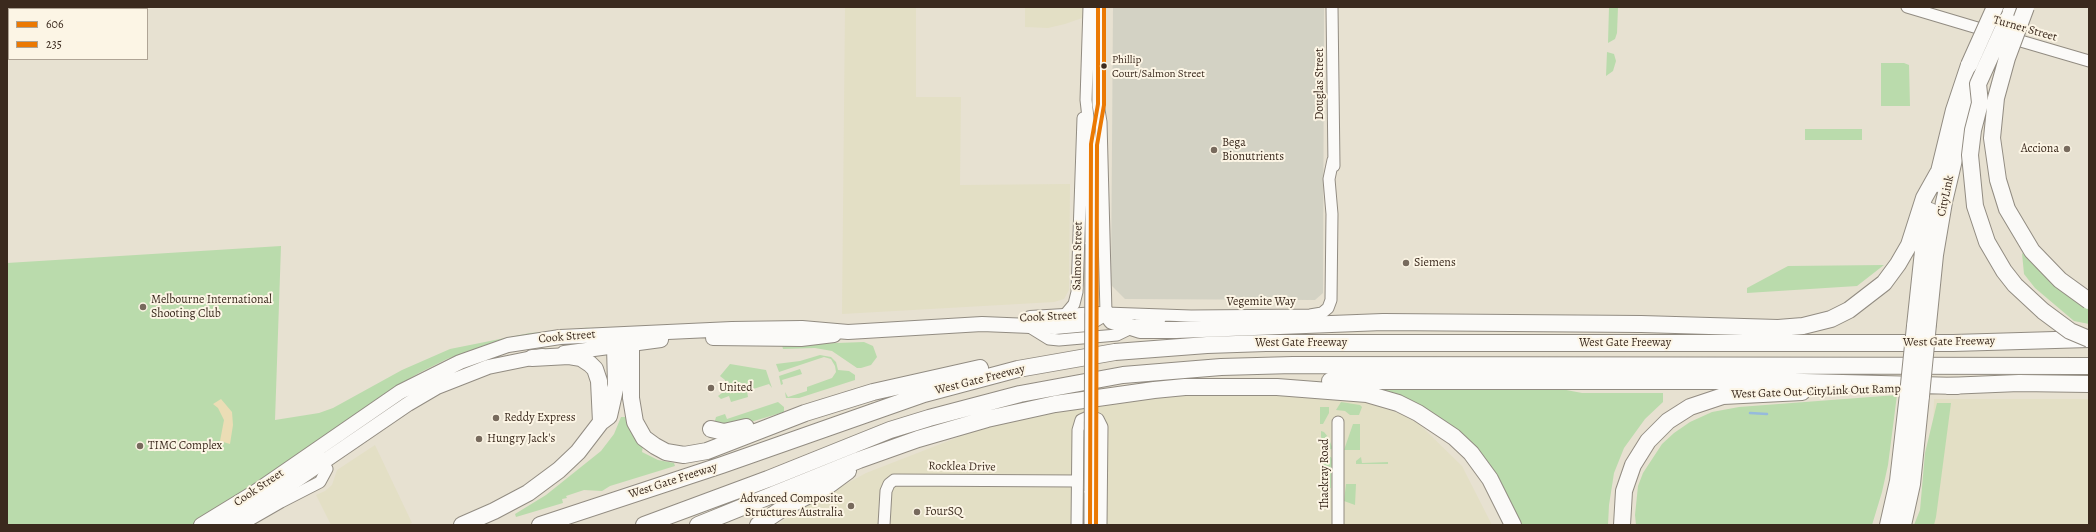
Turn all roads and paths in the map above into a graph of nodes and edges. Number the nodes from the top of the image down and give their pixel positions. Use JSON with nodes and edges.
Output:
{"nodes":[{"id":1,"x":1089,"y":7,"type":"edge"},
{"id":2,"x":1098,"y":7,"type":"edge"},
{"id":3,"x":1332,"y":7,"type":"edge"},
{"id":4,"x":1907,"y":7,"type":"edge"},
{"id":5,"x":1989,"y":7,"type":"edge"},
{"id":6,"x":1996,"y":7,"type":"edge"},
{"id":7,"x":2013,"y":7,"type":"edge"},
{"id":8,"x":2026,"y":7,"type":"edge"},
{"id":9,"x":1982,"y":30,"type":"junction"},
{"id":10,"x":2089,"y":61,"type":"edge"},
{"id":11,"x":1978,"y":84,"type":"junction"},
{"id":12,"x":1086,"y":100,"type":"junction"},
{"id":13,"x":1098,"y":104,"type":"junction"},
{"id":14,"x":1091,"y":144,"type":"junction"},
{"id":15,"x":1934,"y":200,"type":"junction"},
{"id":16,"x":1105,"y":282,"type":"junction"},
{"id":17,"x":1077,"y":284,"type":"junction"},
{"id":18,"x":2089,"y":301,"type":"edge"},
{"id":19,"x":1328,"y":308,"type":"joint"},
{"id":20,"x":1106,"y":313,"type":"junction"},
{"id":21,"x":1064,"y":316,"type":"junction"},
{"id":22,"x":1191,"y":316,"type":"junction"},
{"id":23,"x":1501,"y":323,"type":"junction"},
{"id":24,"x":982,"y":324,"type":"junction"},
{"id":25,"x":1028,"y":326,"type":"junction"},
{"id":26,"x":1133,"y":328,"type":"junction"},
{"id":27,"x":1091,"y":337,"type":"joint"},
{"id":28,"x":631,"y":339,"type":"junction"},
{"id":29,"x":2089,"y":339,"type":"edge"},
{"id":30,"x":614,"y":340,"type":"junction"},
{"id":31,"x":1148,"y":348,"type":"junction"},
{"id":32,"x":532,"y":358,"type":"junction"},
{"id":33,"x":1066,"y":360,"type":"junction"},
{"id":34,"x":2089,"y":366,"type":"edge"},
{"id":35,"x":2089,"y":384,"type":"edge"},
{"id":36,"x":1958,"y":386,"type":"junction"},
{"id":37,"x":1185,"y":387,"type":"junction"},
{"id":38,"x":806,"y":413,"type":"junction"},
{"id":39,"x":601,"y":422,"type":"junction"},
{"id":40,"x":1338,"y":422,"type":"dead end"},
{"id":41,"x":711,"y":429,"type":"dead end"},
{"id":42,"x":314,"y":450,"type":"junction"},
{"id":43,"x":859,"y":460,"type":"junction"},
{"id":44,"x":1908,"y":461,"type":"junction"},
{"id":45,"x":323,"y":462,"type":"junction"},
{"id":46,"x":1077,"y":481,"type":"junction"},
{"id":47,"x":201,"y":525,"type":"edge"},
{"id":48,"x":221,"y":525,"type":"edge"},
{"id":49,"x":241,"y":525,"type":"edge"},
{"id":50,"x":462,"y":525,"type":"edge"},
{"id":51,"x":540,"y":525,"type":"edge"},
{"id":52,"x":644,"y":525,"type":"edge"},
{"id":53,"x":698,"y":525,"type":"edge"},
{"id":54,"x":758,"y":525,"type":"edge"},
{"id":55,"x":884,"y":525,"type":"edge"},
{"id":56,"x":1077,"y":525,"type":"edge"},
{"id":57,"x":1090,"y":525,"type":"edge"},
{"id":58,"x":1101,"y":525,"type":"edge"},
{"id":59,"x":1338,"y":525,"type":"edge"},
{"id":60,"x":1513,"y":525,"type":"edge"},
{"id":61,"x":1622,"y":525,"type":"edge"},
{"id":62,"x":1888,"y":525,"type":"edge"},
{"id":63,"x":1903,"y":525,"type":"edge"}],
"edges":[{"from":1,"to":12,"type":"street","name":"Salmon Street"},
{"from":2,"to":13,"type":"street","name":"Salmon Street"},
{"from":3,"to":19,"type":"street","name":"Douglas Street"},
{"from":4,"to":9,"type":"street","name":"Turner Street"},
{"from":5,"to":9,"type":"street"},
{"from":6,"to":15,"type":"highway","name":"CityLink","bridge":true},
{"from":7,"to":11,"type":"highway","name":"CityLink","bridge":true},
{"from":8,"to":18,"type":"highway","bridge":true},
{"from":9,"to":10,"type":"street","name":"Turner Street"},
{"from":11,"to":15,"type":"highway","name":"CityLink"},
{"from":11,"to":29,"type":"highway","bridge":true},
{"from":12,"to":14,"type":"street","name":"Salmon Street"},
{"from":12,"to":17,"type":"street","name":"Salmon Street"},
{"from":13,"to":14,"type":"street","name":"Salmon Street"},
{"from":13,"to":16,"type":"street","name":"Salmon Street"},
{"from":14,"to":57,"type":"street","name":"Salmon Street","bridge":true},
{"from":15,"to":23,"type":"highway"},
{"from":15,"to":44,"type":"highway","name":"CityLink","bridge":true},
{"from":16,"to":17,"type":"street"},
{"from":16,"to":20,"type":"street","name":"Salmon Street"},
{"from":17,"to":21,"type":"street","name":"Salmon Street"},
{"from":19,"to":22,"type":"street","name":"Vegemite Way"},
{"from":20,"to":21,"type":"main road","name":"Cook Street"},
{"from":20,"to":22,"type":"street","name":"Vegemite Way"},
{"from":20,"to":25,"type":"main road","name":"Cook Street"},
{"from":20,"to":26,"type":"highway"},
{"from":21,"to":24,"type":"main road","name":"Cook Street"},
{"from":22,"to":26,"type":"street","name":"Vegemite Way"},
{"from":23,"to":26,"type":"highway"},
{"from":23,"to":31,"type":"highway"},
{"from":24,"to":25,"type":"main road","name":"Cook Street"},
{"from":24,"to":28,"type":"main road","name":"Cook Street"},
{"from":25,"to":27,"type":"street","name":"Cook Street"},
{"from":26,"to":27,"type":"street","name":"Vegemite Way"},
{"from":28,"to":30,"type":"main road","name":"Cook Street"},
{"from":28,"to":38,"type":"highway"},
{"from":29,"to":31,"type":"highway","name":"West Gate Freeway"},
{"from":30,"to":32,"type":"main road","name":"Cook Street"},
{"from":30,"to":39,"type":"highway"},
{"from":30,"to":42,"type":"main road","name":"Cook Street"},
{"from":31,"to":33,"type":"highway","name":"West Gate Freeway"},
{"from":32,"to":39,"type":"highway"},
{"from":32,"to":45,"type":"main road","name":"Cook Street"},
{"from":33,"to":38,"type":"highway"},
{"from":33,"to":51,"type":"highway","name":"West Gate Freeway"},
{"from":34,"to":52,"type":"highway","name":"West Gate Freeway"},
{"from":35,"to":36,"type":"highway","name":"West Gate Out-CityLink Out Ramp"},
{"from":36,"to":37,"type":"highway"},
{"from":36,"to":61,"type":"highway","name":"West Gate Out-CityLink Out Ramp"},
{"from":37,"to":43,"type":"highway"},
{"from":37,"to":60,"type":"highway"},
{"from":38,"to":41,"type":"highway"},
{"from":39,"to":50,"type":"highway"},
{"from":40,"to":59,"type":"street","name":"Thackray Road"},
{"from":42,"to":45,"type":"street"},
{"from":42,"to":47,"type":"main road","name":"Cook Street"},
{"from":43,"to":53,"type":"highway"},
{"from":43,"to":54,"type":"highway"},
{"from":44,"to":62,"type":"highway"},
{"from":44,"to":63,"type":"highway"},
{"from":45,"to":48,"type":"main road","name":"Cook Street"},
{"from":45,"to":49,"type":"street","name":"Cook Street"},
{"from":46,"to":55,"type":"street","name":"Rocklea Drive"},
{"from":46,"to":56,"type":"street"},
{"from":46,"to":58,"type":"street"}]}
